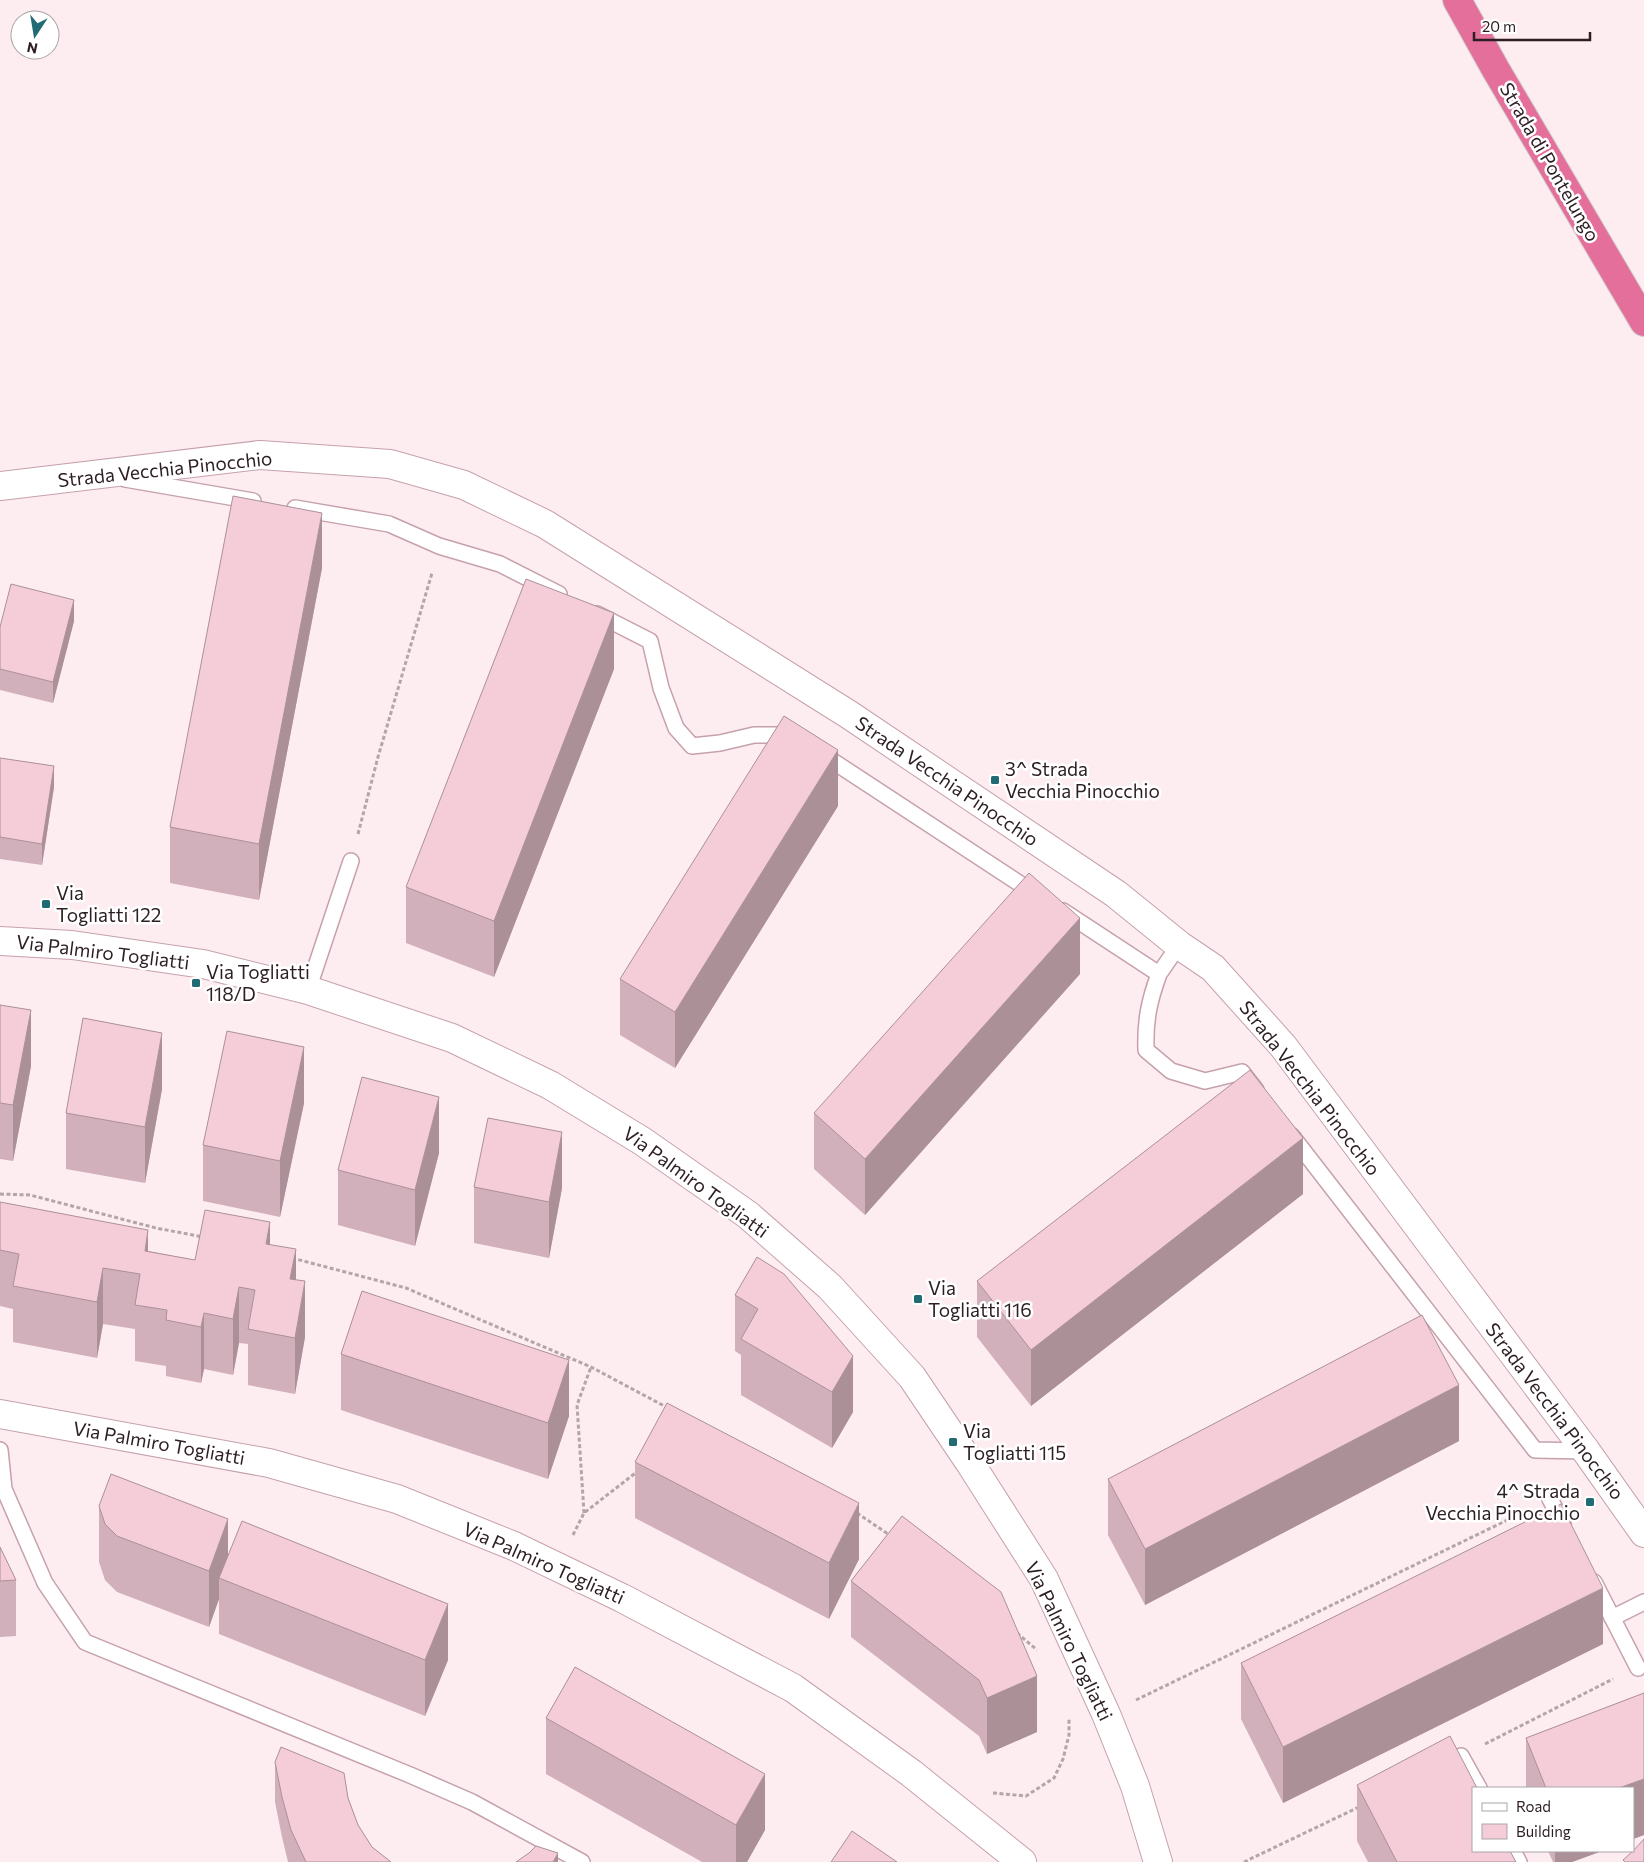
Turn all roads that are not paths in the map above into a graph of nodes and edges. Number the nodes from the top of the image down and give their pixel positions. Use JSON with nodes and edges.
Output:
{"nodes":[{"id":1,"x":1458,"y":0,"type":"edge"},
{"id":2,"x":1644,"y":322,"type":"edge"},
{"id":3,"x":99,"y":475,"type":"junction"},
{"id":4,"x":0,"y":486,"type":"edge"},
{"id":5,"x":263,"y":502,"type":"edge"},
{"id":6,"x":283,"y":506,"type":"edge"},
{"id":7,"x":571,"y":600,"type":"edge"},
{"id":8,"x":588,"y":609,"type":"edge"},
{"id":9,"x":351,"y":861,"type":"road end"},
{"id":10,"x":0,"y":941,"type":"edge"},
{"id":11,"x":1179,"y":945,"type":"junction"},
{"id":12,"x":1159,"y":974,"type":"junction"},
{"id":13,"x":308,"y":990,"type":"junction"},
{"id":14,"x":1267,"y":1103,"type":"edge"},
{"id":15,"x":1285,"y":1127,"type":"edge"},
{"id":16,"x":0,"y":1414,"type":"edge"},
{"id":17,"x":0,"y":1450,"type":"edge"},
{"id":18,"x":1586,"y":1451,"type":"junction"},
{"id":19,"x":1550,"y":1499,"type":"dead end"},
{"id":20,"x":1568,"y":1533,"type":"edge"},
{"id":21,"x":1644,"y":1533,"type":"edge"},
{"id":22,"x":1586,"y":1567,"type":"edge"},
{"id":23,"x":1644,"y":1602,"type":"edge"},
{"id":24,"x":1612,"y":1618,"type":"junction"},
{"id":25,"x":1638,"y":1668,"type":"dead end"},
{"id":26,"x":1461,"y":1756,"type":"edge"},
{"id":27,"x":1478,"y":1787,"type":"edge"},
{"id":28,"x":582,"y":1862,"type":"edge"},
{"id":29,"x":1022,"y":1862,"type":"edge"},
{"id":30,"x":1158,"y":1862,"type":"edge"}],
"edges":[{"from":1,"to":2,"type":"highway","name":"Strada di Pontelungo"},
{"from":3,"to":4,"type":"street","name":"Strada Vecchia Pinocchio"},
{"from":3,"to":5,"type":"lane"},
{"from":3,"to":11,"type":"street","name":"Strada Vecchia Pinocchio"},
{"from":6,"to":7,"type":"lane"},
{"from":8,"to":12,"type":"lane"},
{"from":9,"to":13,"type":"lane"},
{"from":10,"to":13,"type":"street","name":"Via Palmiro Togliatti"},
{"from":11,"to":12,"type":"lane"},
{"from":11,"to":18,"type":"street","name":"Strada Vecchia Pinocchio"},
{"from":12,"to":14,"type":"lane"},
{"from":13,"to":30,"type":"street","name":"Via Palmiro Togliatti"},
{"from":15,"to":18,"type":"lane"},
{"from":16,"to":29,"type":"street","name":"Via Palmiro Togliatti"},
{"from":17,"to":28,"type":"lane"},
{"from":18,"to":21,"type":"street","name":"Strada Vecchia Pinocchio"},
{"from":19,"to":20,"type":"lane"},
{"from":22,"to":24,"type":"lane"},
{"from":23,"to":24,"type":"lane"},
{"from":24,"to":25,"type":"lane"},
{"from":26,"to":27,"type":"lane"}]}
